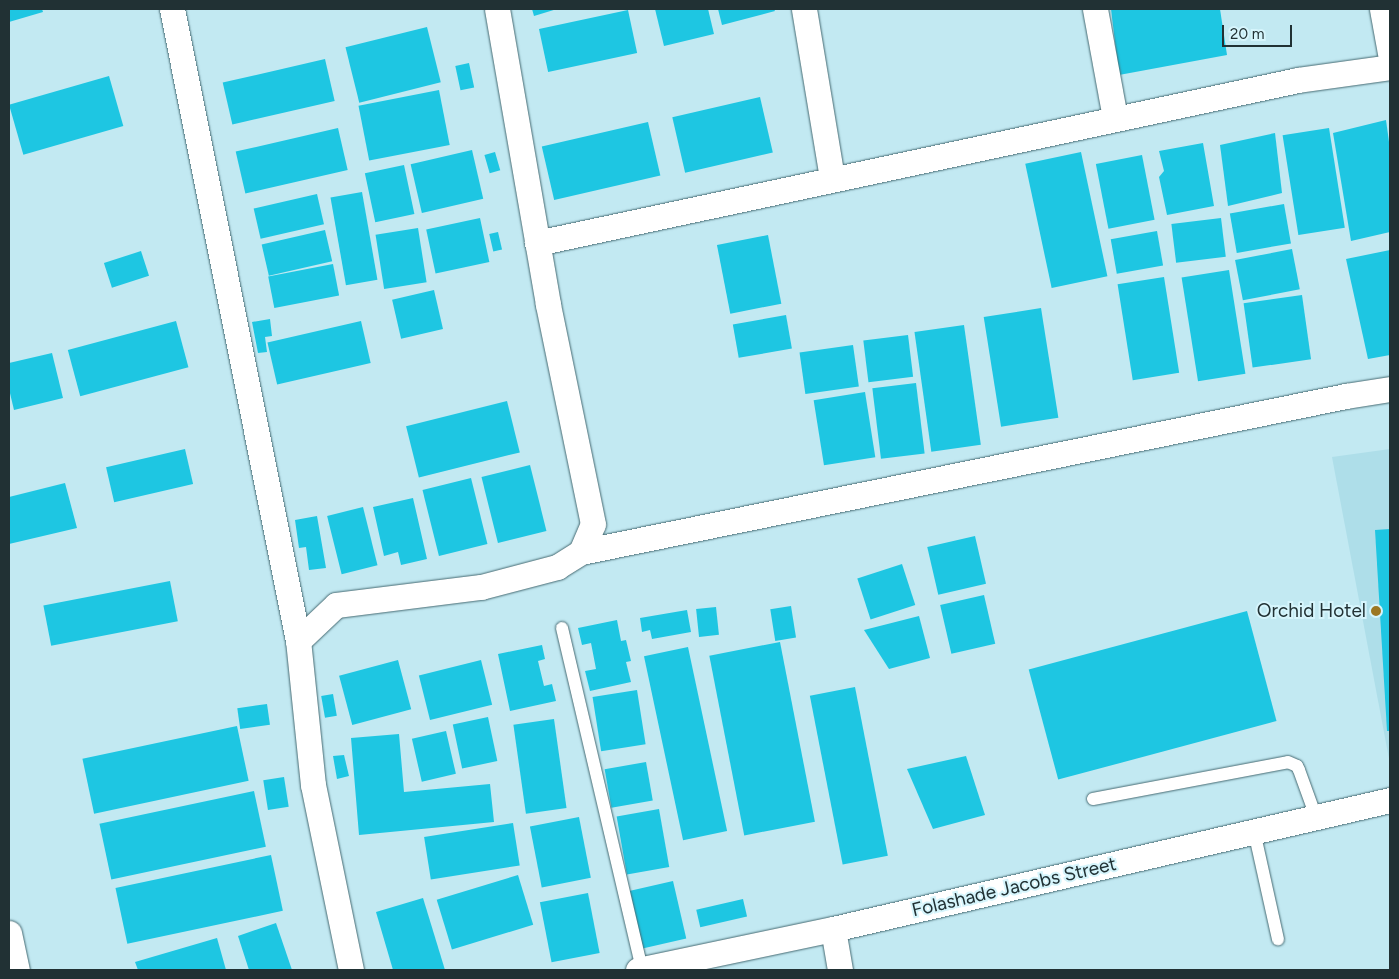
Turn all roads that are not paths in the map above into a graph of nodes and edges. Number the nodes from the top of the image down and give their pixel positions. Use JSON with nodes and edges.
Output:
{"nodes":[{"id":1,"x":172,"y":9,"type":"edge"},
{"id":2,"x":497,"y":9,"type":"edge"},
{"id":3,"x":804,"y":9,"type":"edge"},
{"id":4,"x":1095,"y":9,"type":"edge"},
{"id":5,"x":1382,"y":9,"type":"edge"},
{"id":6,"x":1390,"y":53,"type":"edge"},
{"id":7,"x":1390,"y":67,"type":"edge"},
{"id":8,"x":1115,"y":118,"type":"junction"},
{"id":9,"x":832,"y":180,"type":"junction"},
{"id":10,"x":537,"y":243,"type":"junction"},
{"id":11,"x":1390,"y":389,"type":"edge"},
{"id":12,"x":581,"y":552,"type":"junction"},
{"id":13,"x":562,"y":628,"type":"dead end"},
{"id":14,"x":298,"y":641,"type":"junction"},
{"id":15,"x":1093,"y":798,"type":"dead end"},
{"id":16,"x":1390,"y":800,"type":"edge"},
{"id":17,"x":1316,"y":817,"type":"junction"},
{"id":18,"x":1254,"y":832,"type":"junction"},
{"id":19,"x":833,"y":929,"type":"junction"},
{"id":20,"x":9,"y":933,"type":"edge"},
{"id":21,"x":1278,"y":939,"type":"dead end"},
{"id":22,"x":17,"y":970,"type":"edge"},
{"id":23,"x":351,"y":970,"type":"edge"},
{"id":24,"x":640,"y":970,"type":"edge"},
{"id":25,"x":840,"y":970,"type":"edge"}],
"edges":[{"from":1,"to":14,"type":"street"},
{"from":2,"to":10,"type":"street"},
{"from":3,"to":9,"type":"street"},
{"from":4,"to":8,"type":"street"},
{"from":5,"to":6,"type":"street"},
{"from":7,"to":8,"type":"street"},
{"from":8,"to":9,"type":"street"},
{"from":9,"to":10,"type":"street"},
{"from":10,"to":12,"type":"street"},
{"from":11,"to":12,"type":"street"},
{"from":12,"to":14,"type":"street"},
{"from":13,"to":24,"type":"lane"},
{"from":14,"to":23,"type":"street"},
{"from":15,"to":17,"type":"lane"},
{"from":16,"to":17,"type":"street","name":"Folashade Jacobs Street"},
{"from":17,"to":18,"type":"street","name":"Folashade Jacobs Street"},
{"from":18,"to":19,"type":"street","name":"Folashade Jacobs Street"},
{"from":18,"to":21,"type":"lane"},
{"from":19,"to":24,"type":"street","name":"Folashade Jacobs Street"},
{"from":19,"to":25,"type":"street"},
{"from":20,"to":22,"type":"street"}]}
